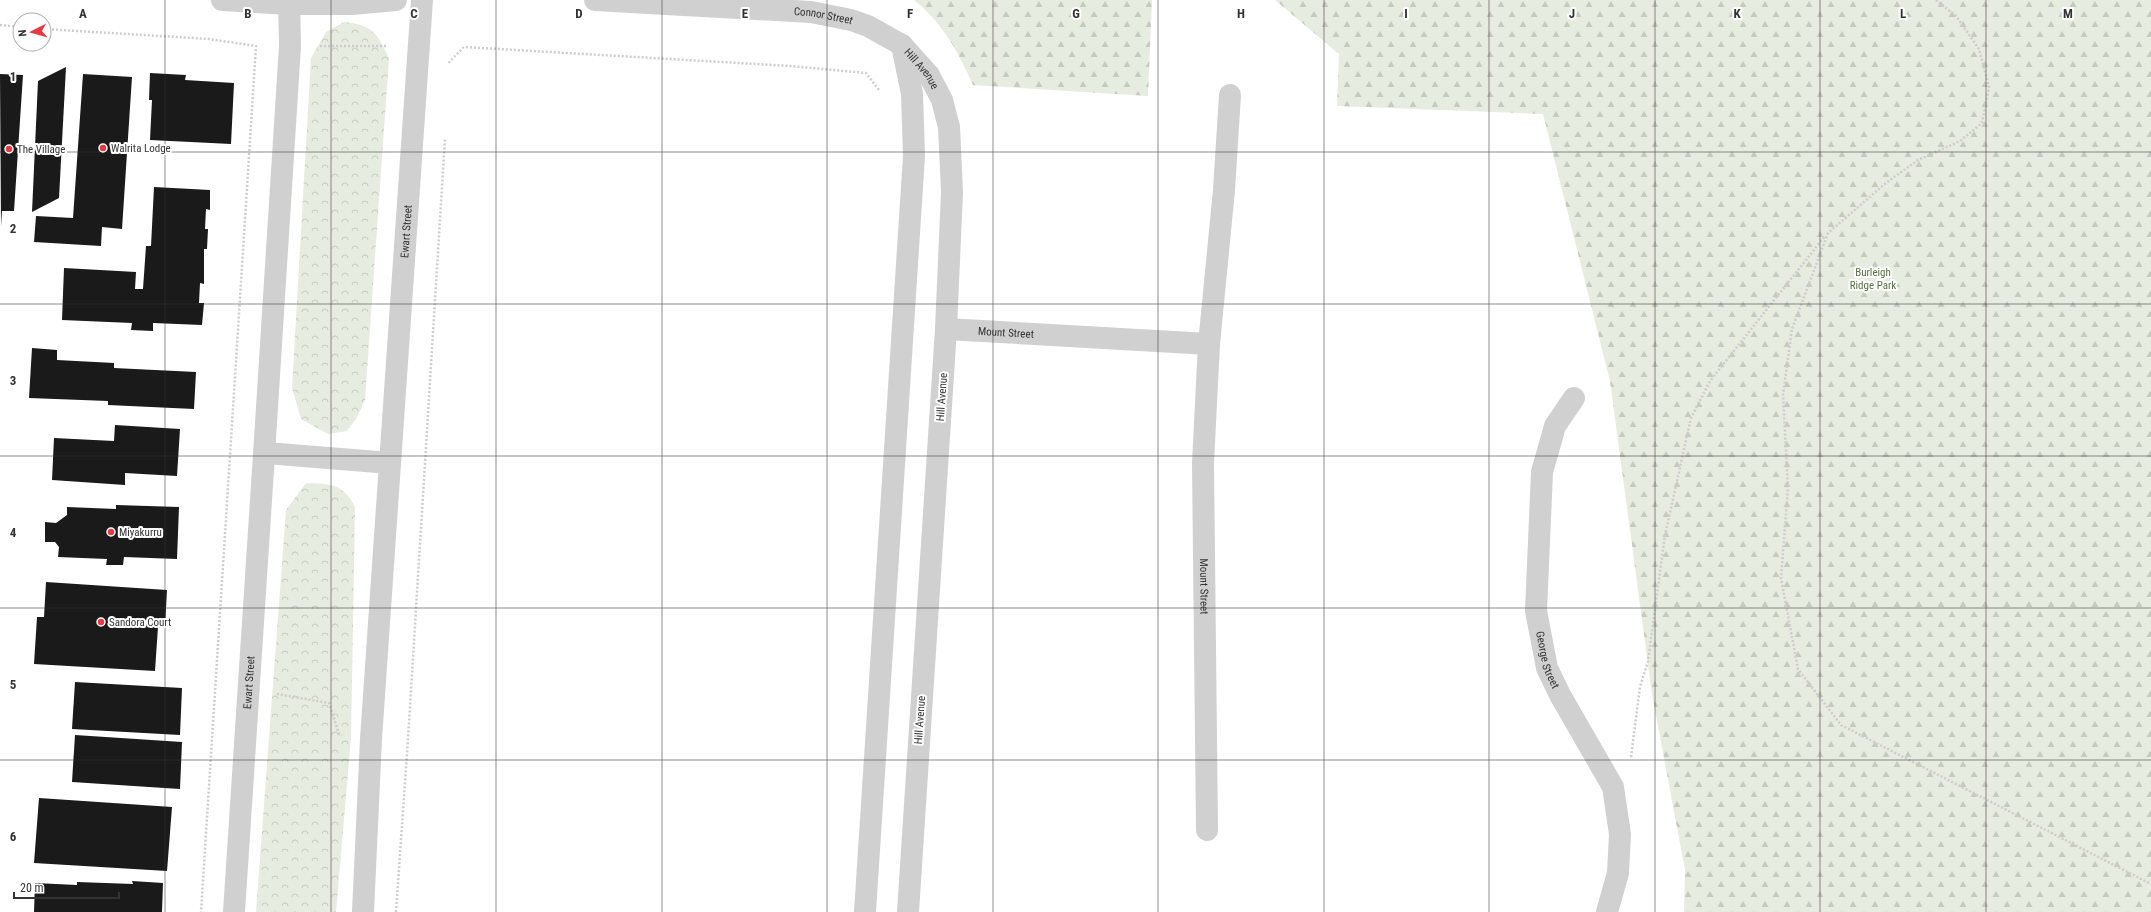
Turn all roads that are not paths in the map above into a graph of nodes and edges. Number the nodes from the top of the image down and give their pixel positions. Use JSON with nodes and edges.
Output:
{"nodes":[{"id":1,"x":222,"y":0,"type":"edge"},
{"id":2,"x":396,"y":0,"type":"edge"},
{"id":3,"x":422,"y":0,"type":"edge"},
{"id":4,"x":595,"y":0,"type":"edge"},
{"id":5,"x":289,"y":2,"type":"edge"},
{"id":6,"x":902,"y":45,"type":"junction"},
{"id":7,"x":1230,"y":95,"type":"dead end"},
{"id":8,"x":946,"y":329,"type":"junction"},
{"id":9,"x":1209,"y":344,"type":"junction"},
{"id":10,"x":1574,"y":398,"type":"dead end"},
{"id":11,"x":266,"y":453,"type":"junction"},
{"id":12,"x":390,"y":462,"type":"junction"},
{"id":13,"x":1207,"y":830,"type":"dead end"},
{"id":14,"x":234,"y":912,"type":"edge"},
{"id":15,"x":363,"y":912,"type":"edge"},
{"id":16,"x":865,"y":912,"type":"edge"},
{"id":17,"x":908,"y":912,"type":"edge"},
{"id":18,"x":1607,"y":912,"type":"edge"}],
"edges":[{"from":1,"to":5,"type":"street"},
{"from":2,"to":5,"type":"street"},
{"from":3,"to":12,"type":"street","name":"Ewart Street"},
{"from":4,"to":6,"type":"street","name":"Connor Street"},
{"from":5,"to":11,"type":"street","name":"Ewart Street"},
{"from":6,"to":8,"type":"street","name":"Hill Avenue"},
{"from":6,"to":16,"type":"street","name":"Hill Avenue"},
{"from":7,"to":9,"type":"street","name":"Mount Street"},
{"from":8,"to":9,"type":"street","name":"Mount Street"},
{"from":8,"to":17,"type":"street","name":"Hill Avenue"},
{"from":9,"to":13,"type":"street","name":"Mount Street"},
{"from":10,"to":18,"type":"street","name":"George Street"},
{"from":11,"to":12,"type":"street"},
{"from":11,"to":14,"type":"street","name":"Ewart Street"},
{"from":12,"to":15,"type":"street","name":"Ewart Street"}]}
